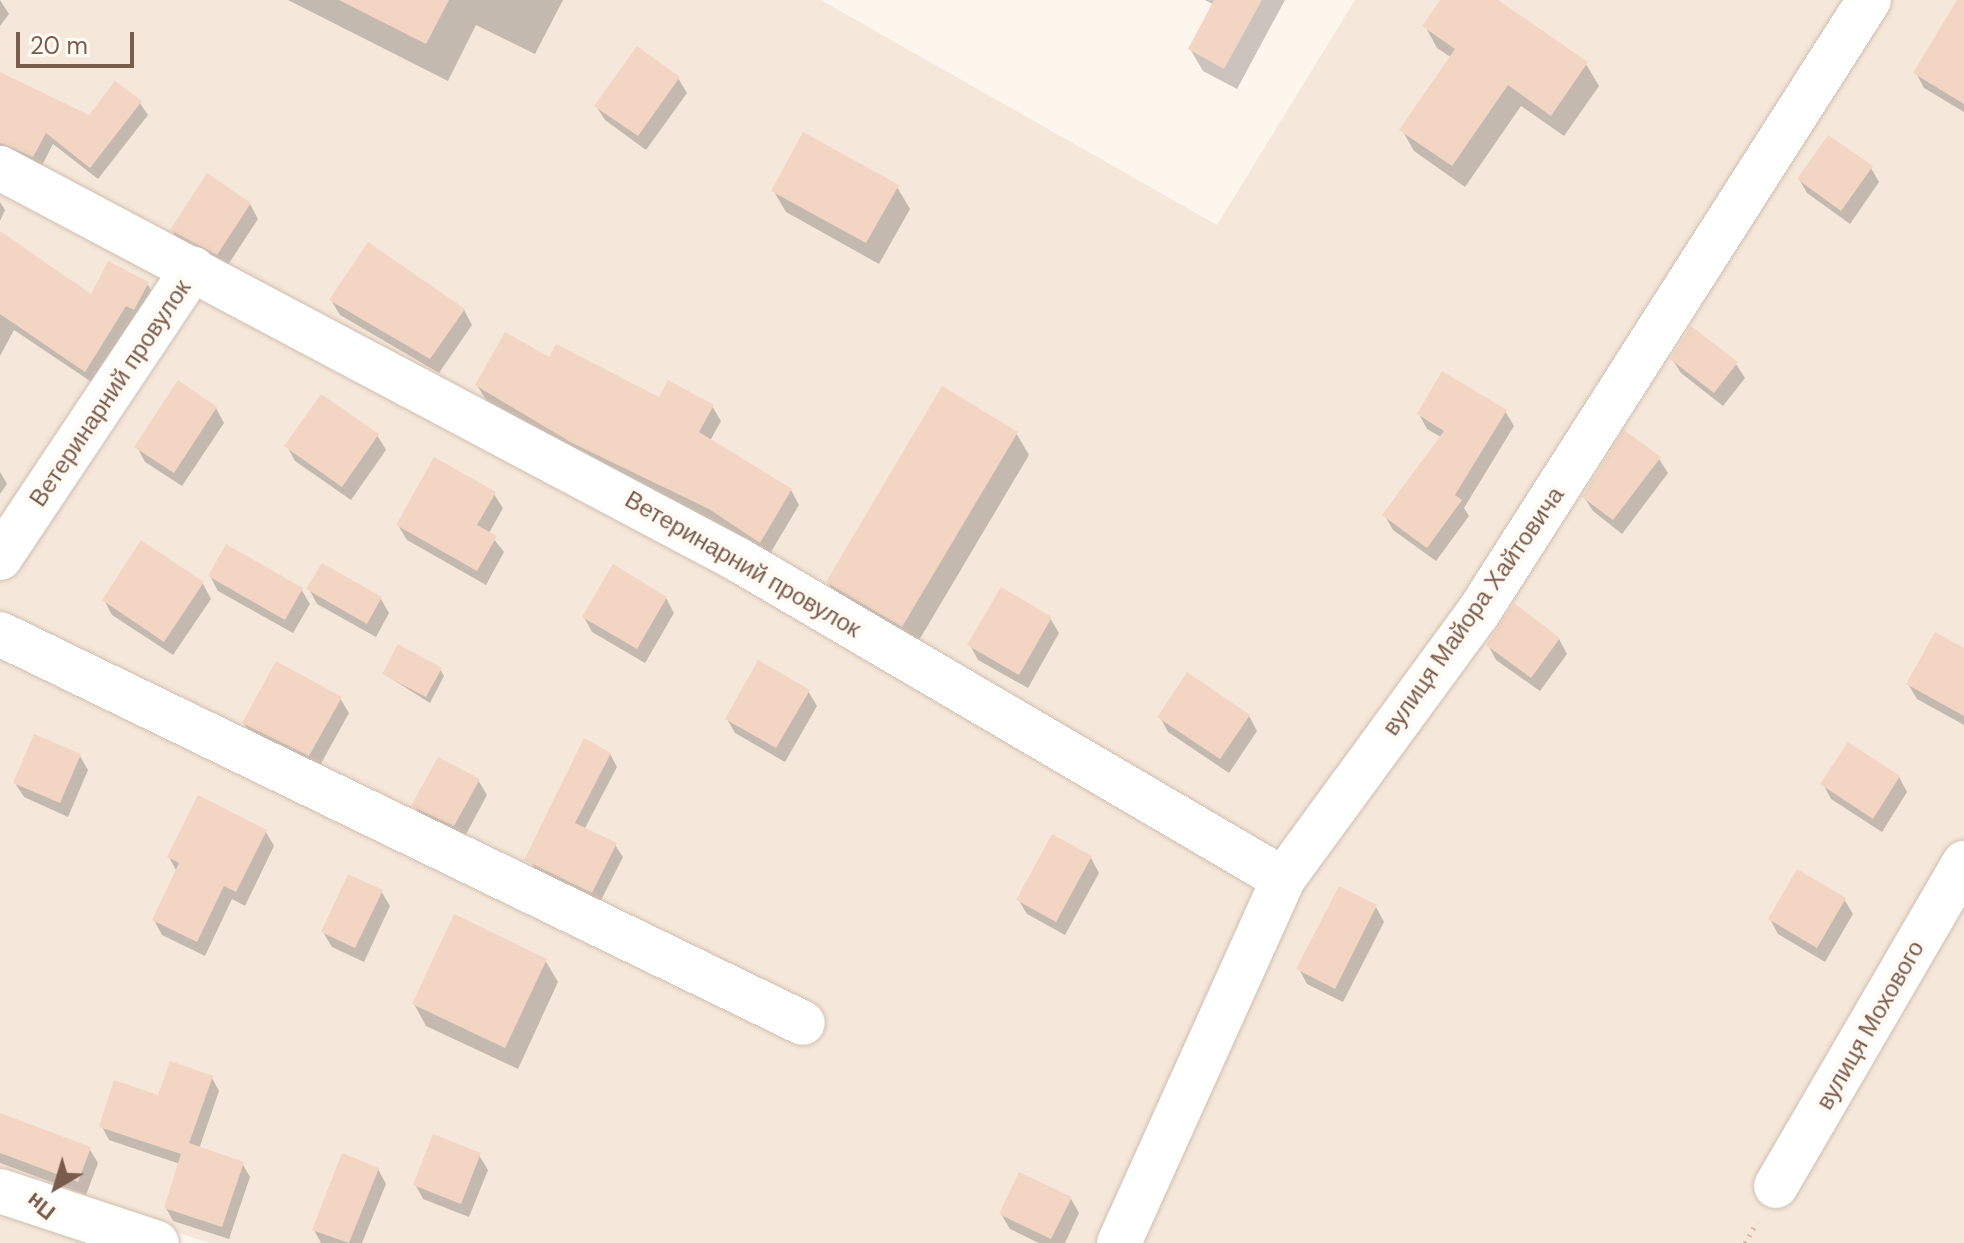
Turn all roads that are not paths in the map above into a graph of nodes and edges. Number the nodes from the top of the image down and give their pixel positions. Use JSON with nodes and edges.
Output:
{"nodes":[{"id":1,"x":1869,"y":0,"type":"edge"},
{"id":2,"x":0,"y":168,"type":"edge"},
{"id":3,"x":193,"y":269,"type":"junction"},
{"id":4,"x":0,"y":558,"type":"edge"},
{"id":5,"x":0,"y":634,"type":"edge"},
{"id":6,"x":1964,"y":863,"type":"edge"},
{"id":7,"x":1283,"y":879,"type":"junction"},
{"id":8,"x":803,"y":1023,"type":"dead end"},
{"id":9,"x":1776,"y":1186,"type":"dead end"},
{"id":10,"x":0,"y":1191,"type":"edge"},
{"id":11,"x":157,"y":1243,"type":"edge"},
{"id":12,"x":1119,"y":1243,"type":"edge"}],
"edges":[{"from":1,"to":7,"type":"street","name":"вулиця Майора Хайтовича"},
{"from":2,"to":3,"type":"street","name":"Ветеринарний провулок"},
{"from":3,"to":4,"type":"street","name":"Ветеринарний провулок"},
{"from":3,"to":7,"type":"street","name":"Ветеринарний провулок"},
{"from":5,"to":8,"type":"street"},
{"from":6,"to":9,"type":"street","name":"вулиця Мохового"},
{"from":7,"to":12,"type":"street","name":"вулиця Майора Хайтовича"},
{"from":10,"to":11,"type":"street"}]}
